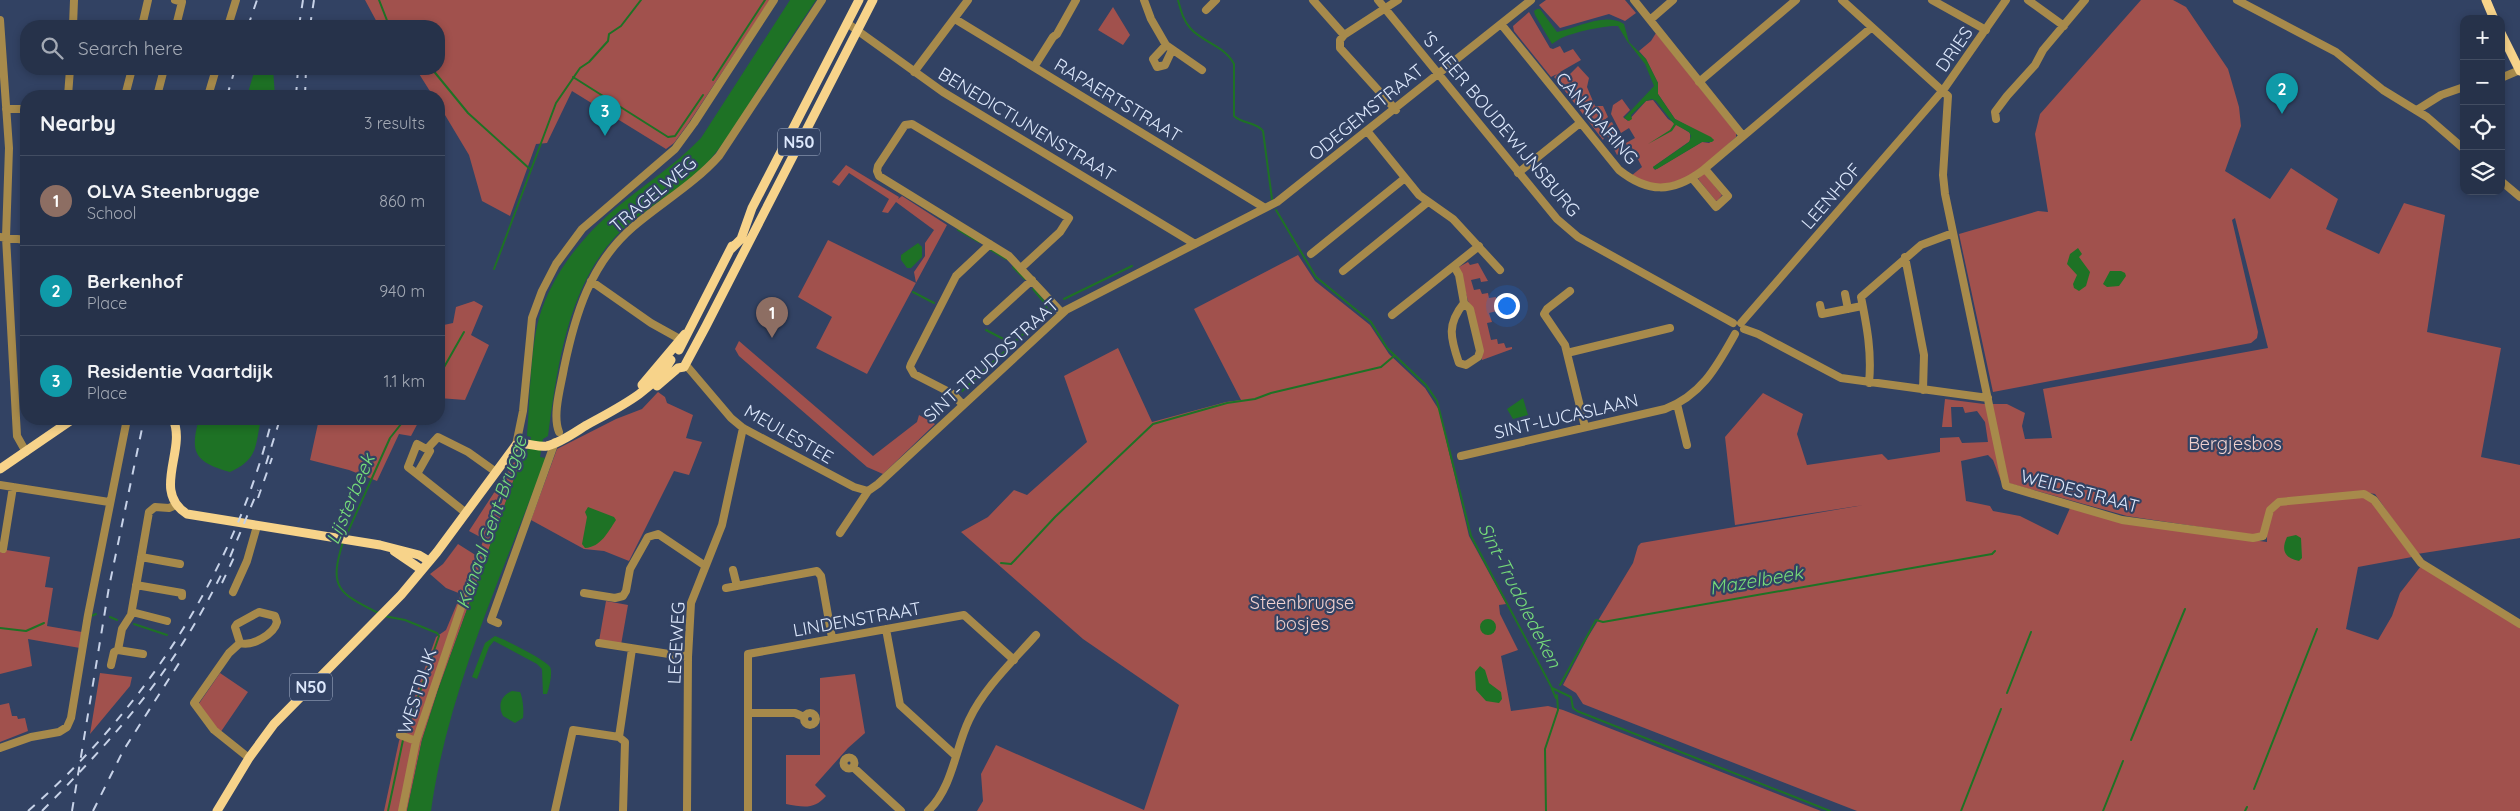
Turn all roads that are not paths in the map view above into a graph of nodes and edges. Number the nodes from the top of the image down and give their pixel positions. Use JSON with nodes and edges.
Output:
{"nodes":[{"id":1,"x":74,"y":0,"type":"edge"},
{"id":2,"x":148,"y":0,"type":"edge"},
{"id":3,"x":175,"y":0,"type":"edge"},
{"id":4,"x":236,"y":0,"type":"edge"},
{"id":5,"x":774,"y":0,"type":"edge"},
{"id":6,"x":822,"y":0,"type":"edge"},
{"id":7,"x":859,"y":0,"type":"edge"},
{"id":8,"x":867,"y":0,"type":"edge"},
{"id":9,"x":873,"y":0,"type":"edge"},
{"id":10,"x":968,"y":0,"type":"edge"},
{"id":11,"x":1076,"y":0,"type":"edge"},
{"id":12,"x":1144,"y":0,"type":"edge"},
{"id":13,"x":1216,"y":0,"type":"edge"},
{"id":14,"x":1313,"y":0,"type":"edge"},
{"id":15,"x":1378,"y":0,"type":"edge"},
{"id":16,"x":1398,"y":0,"type":"edge"},
{"id":17,"x":1531,"y":0,"type":"edge"},
{"id":18,"x":1634,"y":0,"type":"edge"},
{"id":19,"x":1673,"y":0,"type":"edge"},
{"id":20,"x":1796,"y":0,"type":"edge"},
{"id":21,"x":1842,"y":0,"type":"edge"},
{"id":22,"x":1932,"y":0,"type":"edge"},
{"id":23,"x":2006,"y":0,"type":"edge"},
{"id":24,"x":2028,"y":0,"type":"edge"},
{"id":25,"x":2085,"y":0,"type":"edge"},
{"id":26,"x":2237,"y":0,"type":"edge"},
{"id":27,"x":2486,"y":0,"type":"edge"},
{"id":28,"x":1385,"y":8,"type":"junction"},
{"id":29,"x":1206,"y":10,"type":"dead end"},
{"id":30,"x":2492,"y":15,"type":"edge"},
{"id":31,"x":954,"y":19,"type":"junction"},
{"id":32,"x":0,"y":20,"type":"edge"},
{"id":33,"x":73,"y":20,"type":"edge"},
{"id":34,"x":143,"y":20,"type":"edge"},
{"id":35,"x":178,"y":20,"type":"edge"},
{"id":36,"x":230,"y":20,"type":"edge"},
{"id":37,"x":1650,"y":20,"type":"junction"},
{"id":38,"x":847,"y":23,"type":"junction"},
{"id":39,"x":1501,"y":24,"type":"junction"},
{"id":40,"x":858,"y":25,"type":"junction"},
{"id":41,"x":2064,"y":26,"type":"junction"},
{"id":42,"x":1872,"y":27,"type":"junction"},
{"id":43,"x":1986,"y":30,"type":"junction"},
{"id":44,"x":1344,"y":35,"type":"junction"},
{"id":45,"x":2505,"y":41,"type":"edge"},
{"id":46,"x":1034,"y":66,"type":"junction"},
{"id":47,"x":1202,"y":70,"type":"dead end"},
{"id":48,"x":2,"y":71,"type":"edge"},
{"id":49,"x":2520,"y":71,"type":"edge"},
{"id":50,"x":914,"y":72,"type":"junction"},
{"id":51,"x":1438,"y":74,"type":"junction"},
{"id":52,"x":70,"y":75,"type":"edge"},
{"id":53,"x":130,"y":75,"type":"edge"},
{"id":54,"x":162,"y":75,"type":"edge"},
{"id":55,"x":214,"y":75,"type":"edge"},
{"id":56,"x":2505,"y":77,"type":"edge"},
{"id":57,"x":1699,"y":82,"type":"junction"},
{"id":58,"x":2460,"y":88,"type":"edge"},
{"id":59,"x":1944,"y":89,"type":"junction"},
{"id":60,"x":68,"y":90,"type":"edge"},
{"id":61,"x":127,"y":90,"type":"edge"},
{"id":62,"x":158,"y":90,"type":"edge"},
{"id":63,"x":210,"y":90,"type":"edge"},
{"id":64,"x":6,"y":109,"type":"junction"},
{"id":65,"x":20,"y":110,"type":"edge"},
{"id":66,"x":1396,"y":110,"type":"junction"},
{"id":67,"x":2417,"y":110,"type":"junction"},
{"id":68,"x":1996,"y":119,"type":"dead end"},
{"id":69,"x":1580,"y":123,"type":"junction"},
{"id":70,"x":1368,"y":132,"type":"junction"},
{"id":71,"x":1743,"y":136,"type":"junction"},
{"id":72,"x":2460,"y":146,"type":"edge"},
{"id":73,"x":1705,"y":169,"type":"junction"},
{"id":74,"x":1518,"y":173,"type":"junction"},
{"id":75,"x":4,"y":178,"type":"edge"},
{"id":76,"x":1405,"y":178,"type":"junction"},
{"id":77,"x":1692,"y":178,"type":"junction"},
{"id":78,"x":2505,"y":184,"type":"edge"},
{"id":79,"x":2520,"y":197,"type":"edge"},
{"id":80,"x":1428,"y":202,"type":"junction"},
{"id":81,"x":1266,"y":208,"type":"junction"},
{"id":82,"x":1953,"y":234,"type":"junction"},
{"id":83,"x":3,"y":237,"type":"edge"},
{"id":84,"x":20,"y":239,"type":"edge"},
{"id":85,"x":990,"y":244,"type":"junction"},
{"id":86,"x":1195,"y":244,"type":"junction"},
{"id":87,"x":1479,"y":246,"type":"junction"},
{"id":88,"x":1311,"y":254,"type":"dead end"},
{"id":89,"x":1905,"y":257,"type":"junction"},
{"id":90,"x":1454,"y":266,"type":"junction"},
{"id":91,"x":1021,"y":268,"type":"junction"},
{"id":92,"x":1500,"y":270,"type":"dead end"},
{"id":93,"x":1342,"y":271,"type":"dead end"},
{"id":94,"x":1032,"y":280,"type":"junction"},
{"id":95,"x":591,"y":282,"type":"junction"},
{"id":96,"x":1570,"y":291,"type":"dead end"},
{"id":97,"x":1845,"y":294,"type":"dead end"},
{"id":98,"x":1464,"y":303,"type":"junction"},
{"id":99,"x":1820,"y":304,"type":"dead end"},
{"id":100,"x":1862,"y":306,"type":"junction"},
{"id":101,"x":1848,"y":309,"type":"junction"},
{"id":102,"x":1062,"y":313,"type":"junction"},
{"id":103,"x":1392,"y":315,"type":"dead end"},
{"id":104,"x":696,"y":319,"type":"junction"},
{"id":105,"x":988,"y":321,"type":"dead end"},
{"id":106,"x":1740,"y":325,"type":"junction"},
{"id":107,"x":1670,"y":328,"type":"dead end"},
{"id":108,"x":678,"y":338,"type":"dead end"},
{"id":109,"x":679,"y":350,"type":"junction"},
{"id":110,"x":1567,"y":353,"type":"junction"},
{"id":111,"x":671,"y":360,"type":"junction"},
{"id":112,"x":684,"y":363,"type":"junction"},
{"id":113,"x":1869,"y":383,"type":"junction"},
{"id":114,"x":1923,"y":390,"type":"junction"},
{"id":115,"x":1988,"y":398,"type":"junction"},
{"id":116,"x":1677,"y":404,"type":"junction"},
{"id":117,"x":963,"y":405,"type":"junction"},
{"id":118,"x":613,"y":410,"type":"junction"},
{"id":119,"x":64,"y":425,"type":"edge"},
{"id":120,"x":126,"y":425,"type":"edge"},
{"id":121,"x":175,"y":425,"type":"edge"},
{"id":122,"x":1585,"y":427,"type":"junction"},
{"id":123,"x":743,"y":428,"type":"junction"},
{"id":124,"x":559,"y":432,"type":"dead end"},
{"id":125,"x":555,"y":442,"type":"junction"},
{"id":126,"x":516,"y":445,"type":"junction"},
{"id":127,"x":1687,"y":446,"type":"dead end"},
{"id":128,"x":427,"y":449,"type":"junction"},
{"id":129,"x":26,"y":452,"type":"junction"},
{"id":130,"x":1461,"y":456,"type":"dead end"},
{"id":131,"x":0,"y":469,"type":"edge"},
{"id":132,"x":496,"y":472,"type":"junction"},
{"id":133,"x":417,"y":474,"type":"junction"},
{"id":134,"x":0,"y":485,"type":"edge"},
{"id":135,"x":13,"y":487,"type":"junction"},
{"id":136,"x":868,"y":491,"type":"junction"},
{"id":137,"x":109,"y":502,"type":"junction"},
{"id":138,"x":176,"y":505,"type":"junction"},
{"id":139,"x":468,"y":510,"type":"junction"},
{"id":140,"x":257,"y":526,"type":"junction"},
{"id":141,"x":840,"y":533,"type":"dead end"},
{"id":142,"x":380,"y":545,"type":"junction"},
{"id":143,"x":3,"y":549,"type":"dead end"},
{"id":144,"x":141,"y":557,"type":"junction"},
{"id":145,"x":429,"y":562,"type":"junction"},
{"id":146,"x":180,"y":564,"type":"dead end"},
{"id":147,"x":704,"y":564,"type":"junction"},
{"id":148,"x":422,"y":570,"type":"junction"},
{"id":149,"x":733,"y":570,"type":"dead end"},
{"id":150,"x":469,"y":584,"type":"dead end"},
{"id":151,"x":136,"y":585,"type":"junction"},
{"id":152,"x":736,"y":586,"type":"junction"},
{"id":153,"x":726,"y":588,"type":"dead end"},
{"id":154,"x":233,"y":592,"type":"dead end"},
{"id":155,"x":584,"y":593,"type":"dead end"},
{"id":156,"x":182,"y":596,"type":"dead end"},
{"id":157,"x":132,"y":612,"type":"junction"},
{"id":158,"x":167,"y":621,"type":"dead end"},
{"id":159,"x":498,"y":623,"type":"dead end"},
{"id":160,"x":2520,"y":624,"type":"edge"},
{"id":161,"x":886,"y":629,"type":"junction"},
{"id":162,"x":1036,"y":635,"type":"dead end"},
{"id":163,"x":832,"y":638,"type":"junction"},
{"id":164,"x":240,"y":643,"type":"junction"},
{"id":165,"x":599,"y":643,"type":"dead end"},
{"id":166,"x":632,"y":649,"type":"junction"},
{"id":167,"x":118,"y":650,"type":"junction"},
{"id":168,"x":143,"y":654,"type":"dead end"},
{"id":169,"x":688,"y":657,"type":"junction"},
{"id":170,"x":1014,"y":660,"type":"junction"},
{"id":171,"x":111,"y":665,"type":"dead end"},
{"id":172,"x":748,"y":713,"type":"junction"},
{"id":173,"x":804,"y":716,"type":"dead end"},
{"id":174,"x":403,"y":736,"type":"dead end"},
{"id":175,"x":619,"y":737,"type":"junction"},
{"id":176,"x":416,"y":741,"type":"junction"},
{"id":177,"x":0,"y":748,"type":"edge"},
{"id":178,"x":956,"y":756,"type":"junction"},
{"id":179,"x":249,"y":758,"type":"junction"},
{"id":180,"x":853,"y":767,"type":"dead end"},
{"id":181,"x":217,"y":811,"type":"edge"},
{"id":182,"x":402,"y":811,"type":"edge"},
{"id":183,"x":555,"y":811,"type":"edge"},
{"id":184,"x":623,"y":811,"type":"edge"},
{"id":185,"x":687,"y":811,"type":"edge"},
{"id":186,"x":748,"y":811,"type":"edge"},
{"id":187,"x":901,"y":811,"type":"edge"},
{"id":188,"x":928,"y":811,"type":"edge"}],
"edges":[{"from":1,"to":33,"type":"street"},
{"from":2,"to":34,"type":"street"},
{"from":3,"to":35,"type":"street"},
{"from":4,"to":36,"type":"street"},
{"from":5,"to":126,"type":"street"},
{"from":6,"to":95,"type":"street","name":"TRAGELWEG"},
{"from":7,"to":38,"type":"main road","number":"N50"},
{"from":8,"to":40,"type":"main road","number":"N50"},
{"from":9,"to":40,"type":"main road","number":"N50"},
{"from":10,"to":31,"type":"street"},
{"from":11,"to":46,"type":"street"},
{"from":12,"to":47,"type":"street"},
{"from":13,"to":29,"type":"street"},
{"from":14,"to":44,"type":"street"},
{"from":15,"to":28,"type":"street","name":"'S HEER BOUDEWIJNSBURG"},
{"from":16,"to":28,"type":"street"},
{"from":17,"to":39,"type":"street","name":"ODEGEMSTRAAT"},
{"from":18,"to":37,"type":"street"},
{"from":19,"to":37,"type":"street"},
{"from":20,"to":57,"type":"street"},
{"from":21,"to":42,"type":"street"},
{"from":22,"to":43,"type":"street"},
{"from":23,"to":43,"type":"street","name":"DRIES"},
{"from":24,"to":41,"type":"street"},
{"from":25,"to":41,"type":"street"},
{"from":26,"to":67,"type":"street"},
{"from":27,"to":30,"type":"main road"},
{"from":28,"to":44,"type":"street"},
{"from":28,"to":51,"type":"street","name":"'S HEER BOUDEWIJNSBURG"},
{"from":31,"to":46,"type":"street","name":"RAPAERTSTRAAT"},
{"from":31,"to":50,"type":"street"},
{"from":32,"to":48,"type":"street"},
{"from":37,"to":57,"type":"street"},
{"from":38,"to":40,"type":"street","name":"BENEDICTIJNENSTRAAT"},
{"from":38,"to":104,"type":"main road","number":"N50"},
{"from":39,"to":51,"type":"street","name":"ODEGEMSTRAAT"},
{"from":39,"to":69,"type":"street","name":"CANADARING"},
{"from":40,"to":50,"type":"street","name":"BENEDICTIJNENSTRAAT"},
{"from":40,"to":112,"type":"main road","number":"N50"},
{"from":41,"to":68,"type":"street"},
{"from":42,"to":59,"type":"street"},
{"from":42,"to":71,"type":"street","name":"CANADARING"},
{"from":43,"to":59,"type":"street","name":"DRIES"},
{"from":44,"to":66,"type":"street"},
{"from":45,"to":49,"type":"main road"},
{"from":46,"to":81,"type":"street","name":"RAPAERTSTRAAT"},
{"from":48,"to":64,"type":"street"},
{"from":49,"to":56,"type":"street"},
{"from":50,"to":86,"type":"street","name":"BENEDICTIJNENSTRAAT"},
{"from":51,"to":66,"type":"street","name":"ODEGEMSTRAAT"},
{"from":51,"to":74,"type":"street","name":"'S HEER BOUDEWIJNSBURG"},
{"from":52,"to":60,"type":"street"},
{"from":53,"to":61,"type":"street"},
{"from":54,"to":62,"type":"street"},
{"from":55,"to":63,"type":"street"},
{"from":57,"to":71,"type":"street"},
{"from":58,"to":67,"type":"street"},
{"from":59,"to":82,"type":"street","name":"WEIDESTRAAT"},
{"from":59,"to":106,"type":"street","name":"LEENHOF"},
{"from":64,"to":65,"type":"street"},
{"from":64,"to":75,"type":"street"},
{"from":66,"to":70,"type":"street","name":"ODEGEMSTRAAT"},
{"from":67,"to":72,"type":"street"},
{"from":69,"to":74,"type":"street"},
{"from":69,"to":77,"type":"street","name":"CANADARING"},
{"from":70,"to":76,"type":"street"},
{"from":70,"to":81,"type":"street","name":"ODEGEMSTRAAT"},
{"from":71,"to":73,"type":"street","name":"CANADARING"},
{"from":73,"to":77,"type":"street","name":"CANADARING"},
{"from":73,"to":77,"type":"street"},
{"from":74,"to":106,"type":"street","name":"'S HEER BOUDEWIJNSBURG"},
{"from":75,"to":83,"type":"street"},
{"from":76,"to":80,"type":"street"},
{"from":76,"to":88,"type":"street"},
{"from":78,"to":79,"type":"street"},
{"from":80,"to":87,"type":"street"},
{"from":80,"to":93,"type":"street"},
{"from":81,"to":86,"type":"street","name":"SINT-TRUDOSTRAAT"},
{"from":82,"to":89,"type":"street"},
{"from":82,"to":115,"type":"street","name":"WEIDESTRAAT"},
{"from":83,"to":84,"type":"street"},
{"from":83,"to":129,"type":"street"},
{"from":85,"to":91,"type":"street"},
{"from":85,"to":91,"type":"street"},
{"from":85,"to":117,"type":"street"},
{"from":86,"to":102,"type":"street","name":"SINT-TRUDOSTRAAT"},
{"from":87,"to":90,"type":"street"},
{"from":87,"to":92,"type":"street"},
{"from":89,"to":100,"type":"street"},
{"from":89,"to":114,"type":"street"},
{"from":90,"to":98,"type":"street"},
{"from":90,"to":103,"type":"street"},
{"from":91,"to":94,"type":"street"},
{"from":94,"to":102,"type":"street"},
{"from":94,"to":105,"type":"street"},
{"from":95,"to":108,"type":"street"},
{"from":95,"to":124,"type":"street","name":"TRAGELWEG"},
{"from":96,"to":110,"type":"street"},
{"from":97,"to":101,"type":"street"},
{"from":98,"to":98,"type":"street"},
{"from":99,"to":101,"type":"street"},
{"from":100,"to":101,"type":"street"},
{"from":100,"to":113,"type":"street"},
{"from":102,"to":117,"type":"street","name":"SINT-TRUDOSTRAAT"},
{"from":104,"to":109,"type":"main road","number":"N50"},
{"from":104,"to":118,"type":"main road","number":"N50"},
{"from":106,"to":113,"type":"street","name":"'S HEER BOUDEWIJNSBURG"},
{"from":106,"to":116,"type":"street","name":"SINT-LUCASLAAN"},
{"from":107,"to":110,"type":"street"},
{"from":109,"to":111,"type":"main road","number":"N50"},
{"from":109,"to":112,"type":"main road"},
{"from":110,"to":122,"type":"street"},
{"from":111,"to":112,"type":"main road"},
{"from":111,"to":118,"type":"main road","number":"N50"},
{"from":112,"to":118,"type":"main road","number":"N50"},
{"from":112,"to":123,"type":"street","name":"MEULESTEE"},
{"from":113,"to":114,"type":"street","name":"'S HEER BOUDEWIJNSBURG"},
{"from":114,"to":115,"type":"street","name":"'S HEER BOUDEWIJNSBURG"},
{"from":115,"to":160,"type":"street","name":"WEIDESTRAAT"},
{"from":116,"to":122,"type":"street","name":"SINT-LUCASLAAN"},
{"from":116,"to":127,"type":"street"},
{"from":117,"to":136,"type":"street","name":"SINT-TRUDOSTRAAT"},
{"from":118,"to":125,"type":"main road","number":"N50"},
{"from":119,"to":129,"type":"main road"},
{"from":120,"to":137,"type":"street"},
{"from":121,"to":138,"type":"main road"},
{"from":122,"to":130,"type":"street","name":"SINT-LUCASLAAN"},
{"from":123,"to":136,"type":"street","name":"MEULESTEE"},
{"from":123,"to":147,"type":"street","name":"LEGEWEG"},
{"from":125,"to":126,"type":"main road","number":"N50"},
{"from":125,"to":159,"type":"street"},
{"from":126,"to":132,"type":"main road","number":"N50"},
{"from":128,"to":132,"type":"street"},
{"from":128,"to":133,"type":"street"},
{"from":128,"to":133,"type":"street"},
{"from":129,"to":131,"type":"main road"},
{"from":132,"to":139,"type":"main road","number":"N50"},
{"from":133,"to":139,"type":"street"},
{"from":134,"to":135,"type":"street"},
{"from":135,"to":137,"type":"street"},
{"from":135,"to":143,"type":"street"},
{"from":136,"to":141,"type":"street"},
{"from":137,"to":177,"type":"street"},
{"from":138,"to":140,"type":"main road"},
{"from":138,"to":144,"type":"street"},
{"from":139,"to":145,"type":"main road","number":"N50"},
{"from":140,"to":142,"type":"main road"},
{"from":140,"to":154,"type":"street"},
{"from":142,"to":145,"type":"main road"},
{"from":142,"to":148,"type":"main road"},
{"from":144,"to":146,"type":"street"},
{"from":144,"to":151,"type":"street"},
{"from":145,"to":148,"type":"main road","number":"N50"},
{"from":147,"to":155,"type":"street"},
{"from":147,"to":169,"type":"street","name":"LEGEWEG"},
{"from":148,"to":179,"type":"main road","number":"N50"},
{"from":149,"to":152,"type":"street"},
{"from":150,"to":176,"type":"street","name":"WESTDIJK"},
{"from":151,"to":156,"type":"street"},
{"from":151,"to":157,"type":"street"},
{"from":152,"to":153,"type":"street"},
{"from":152,"to":163,"type":"street"},
{"from":157,"to":158,"type":"street"},
{"from":157,"to":167,"type":"street"},
{"from":161,"to":163,"type":"street","name":"LINDENSTRAAT"},
{"from":161,"to":170,"type":"street","name":"LINDENSTRAAT"},
{"from":161,"to":178,"type":"street"},
{"from":162,"to":170,"type":"street"},
{"from":163,"to":172,"type":"street","name":"LINDENSTRAAT"},
{"from":164,"to":164,"type":"street"},
{"from":164,"to":179,"type":"street"},
{"from":165,"to":166,"type":"street"},
{"from":166,"to":169,"type":"street"},
{"from":166,"to":175,"type":"street"},
{"from":167,"to":168,"type":"street"},
{"from":167,"to":171,"type":"street"},
{"from":169,"to":185,"type":"street","name":"LEGEWEG"},
{"from":170,"to":178,"type":"street"},
{"from":172,"to":173,"type":"street"},
{"from":172,"to":186,"type":"street","name":"LINDENSTRAAT"},
{"from":174,"to":176,"type":"street"},
{"from":175,"to":183,"type":"street"},
{"from":175,"to":184,"type":"street"},
{"from":176,"to":182,"type":"street","name":"WESTDIJK"},
{"from":178,"to":188,"type":"street"},
{"from":179,"to":181,"type":"main road","number":"N50"},
{"from":180,"to":187,"type":"street"}]}
